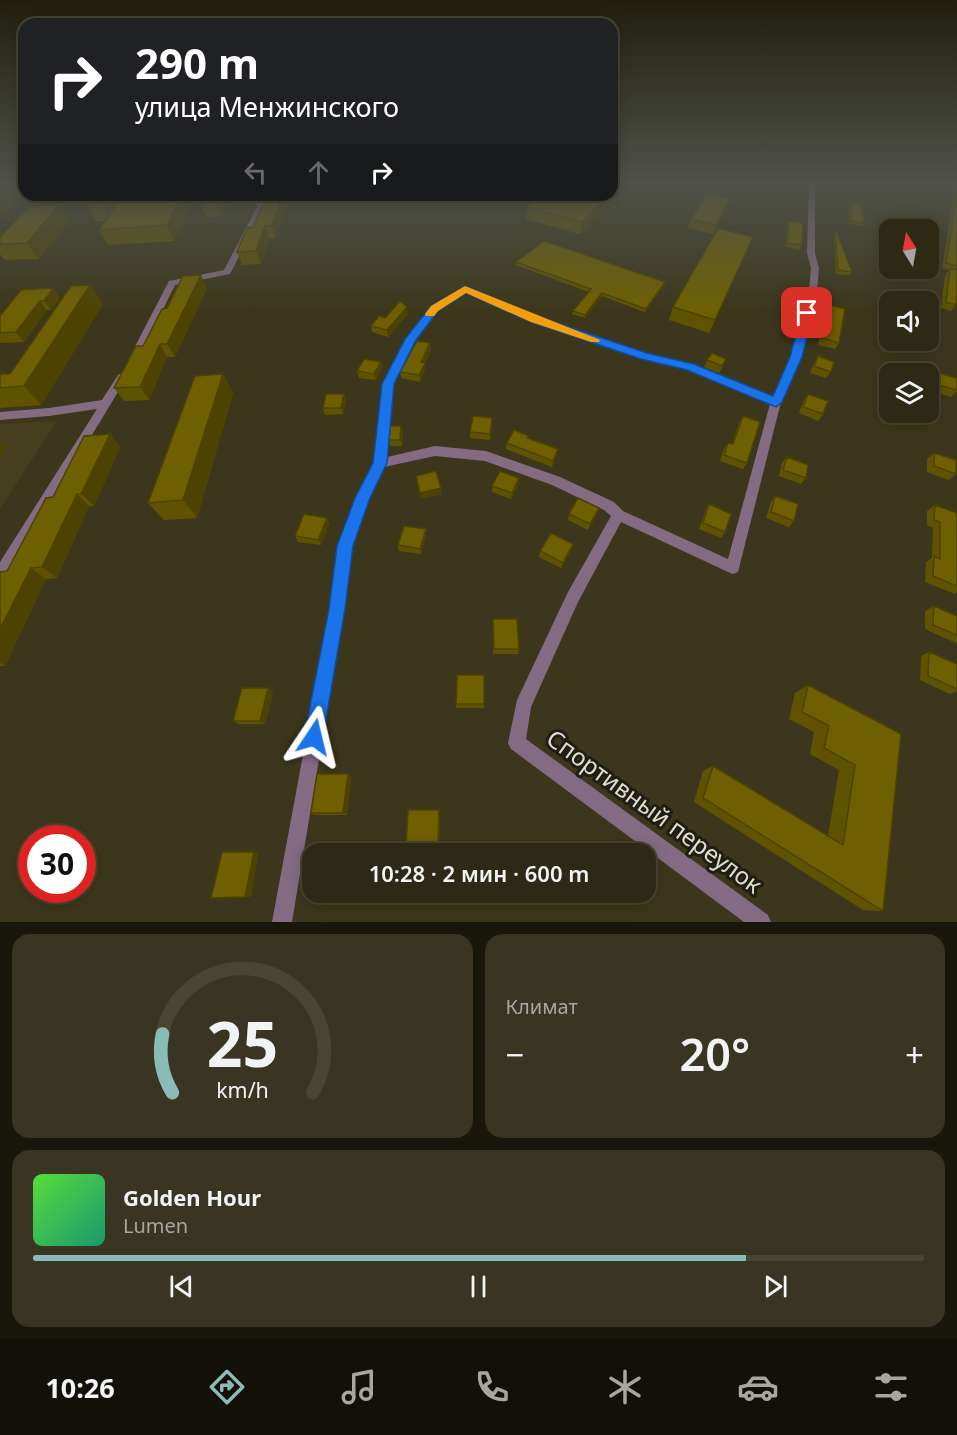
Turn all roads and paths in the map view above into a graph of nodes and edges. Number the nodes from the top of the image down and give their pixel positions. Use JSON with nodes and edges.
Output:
{"nodes":[{"id":1,"x":251,"y":225,"type":"edge"},
{"id":2,"x":811,"y":225,"type":"edge"},
{"id":3,"x":776,"y":402,"type":"junction"},
{"id":4,"x":104,"y":404,"type":"junction"},
{"id":5,"x":0,"y":416,"type":"edge"},
{"id":6,"x":380,"y":463,"type":"junction"},
{"id":7,"x":618,"y":515,"type":"junction"},
{"id":8,"x":0,"y":574,"type":"edge"},
{"id":9,"x":282,"y":922,"type":"edge"},
{"id":10,"x":760,"y":922,"type":"edge"}],
"edges":[{"from":1,"to":4,"type":"street"},
{"from":2,"to":3,"type":"street"},
{"from":3,"to":6,"type":"street"},
{"from":3,"to":7,"type":"street"},
{"from":4,"to":5,"type":"street"},
{"from":4,"to":8,"type":"street"},
{"from":6,"to":7,"type":"street"},
{"from":6,"to":9,"type":"street"},
{"from":7,"to":10,"type":"street","name":"Спортивный переулок"}]}
